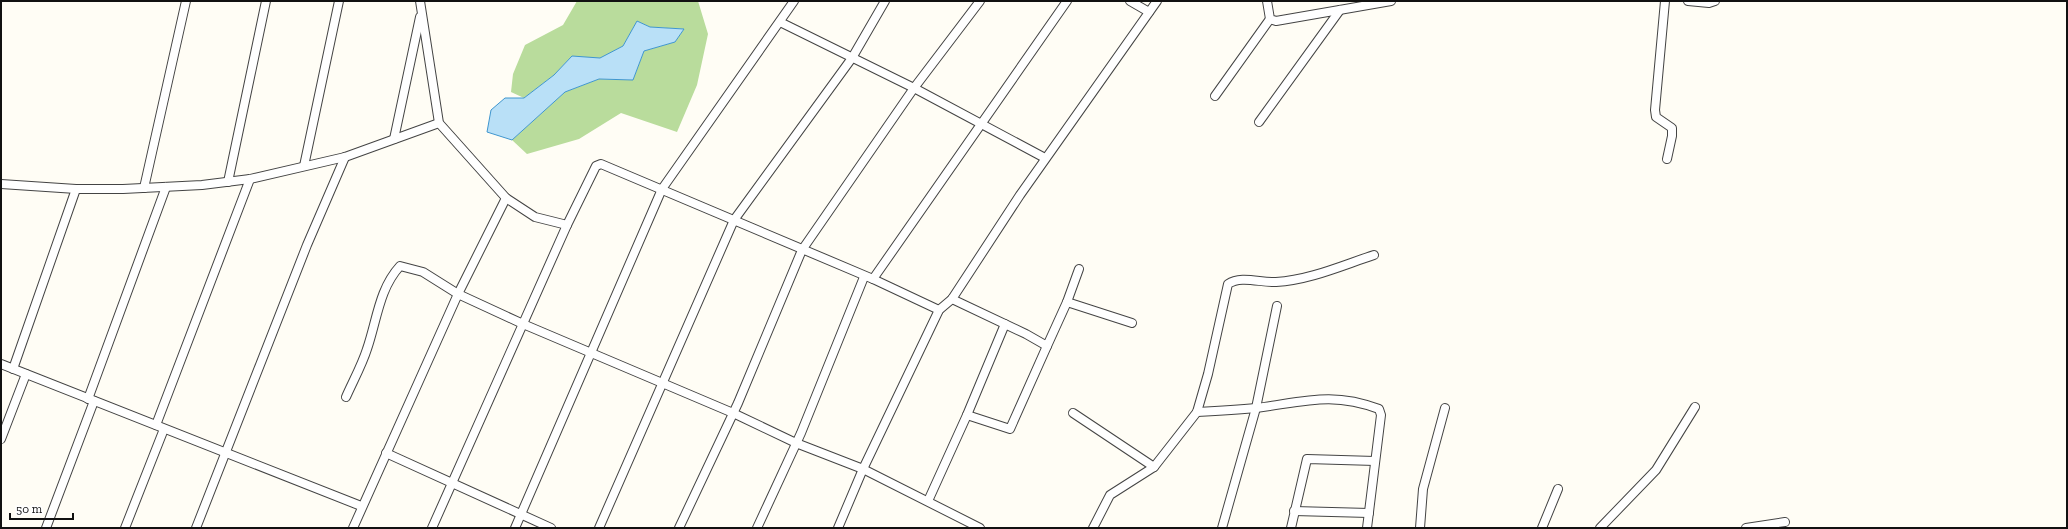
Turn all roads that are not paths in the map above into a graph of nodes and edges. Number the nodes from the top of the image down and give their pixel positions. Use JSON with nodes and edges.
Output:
{"nodes":[{"id":1,"x":186,"y":1,"type":"edge"},
{"id":2,"x":266,"y":1,"type":"edge"},
{"id":3,"x":339,"y":1,"type":"edge"},
{"id":4,"x":420,"y":1,"type":"edge"},
{"id":5,"x":794,"y":1,"type":"edge"},
{"id":6,"x":885,"y":1,"type":"edge"},
{"id":7,"x":980,"y":1,"type":"edge"},
{"id":8,"x":1067,"y":1,"type":"edge"},
{"id":9,"x":1130,"y":1,"type":"edge"},
{"id":10,"x":1157,"y":1,"type":"edge"},
{"id":11,"x":1267,"y":1,"type":"edge"},
{"id":12,"x":1391,"y":1,"type":"edge"},
{"id":13,"x":1665,"y":1,"type":"edge"},
{"id":14,"x":1688,"y":1,"type":"edge"},
{"id":15,"x":1715,"y":1,"type":"edge"},
{"id":16,"x":1340,"y":10,"type":"junction"},
{"id":17,"x":421,"y":11,"type":"junction"},
{"id":18,"x":1149,"y":12,"type":"junction"},
{"id":19,"x":1270,"y":19,"type":"junction"},
{"id":20,"x":780,"y":22,"type":"junction"},
{"id":21,"x":852,"y":58,"type":"junction"},
{"id":22,"x":914,"y":88,"type":"junction"},
{"id":23,"x":1215,"y":96,"type":"dead end"},
{"id":24,"x":1260,"y":122,"type":"dead end"},
{"id":25,"x":439,"y":123,"type":"junction"},
{"id":26,"x":982,"y":124,"type":"junction"},
{"id":27,"x":394,"y":139,"type":"junction"},
{"id":28,"x":345,"y":157,"type":"junction"},
{"id":29,"x":1045,"y":158,"type":"junction"},
{"id":30,"x":1667,"y":159,"type":"dead end"},
{"id":31,"x":304,"y":166,"type":"junction"},
{"id":32,"x":250,"y":179,"type":"junction"},
{"id":33,"x":228,"y":182,"type":"junction"},
{"id":34,"x":1,"y":184,"type":"edge"},
{"id":35,"x":166,"y":187,"type":"junction"},
{"id":36,"x":144,"y":188,"type":"junction"},
{"id":37,"x":76,"y":189,"type":"junction"},
{"id":38,"x":662,"y":189,"type":"junction"},
{"id":39,"x":506,"y":198,"type":"junction"},
{"id":40,"x":734,"y":220,"type":"junction"},
{"id":41,"x":567,"y":225,"type":"junction"},
{"id":42,"x":802,"y":250,"type":"junction"},
{"id":43,"x":1374,"y":255,"type":"dead end"},
{"id":44,"x":1079,"y":269,"type":"dead end"},
{"id":45,"x":864,"y":277,"type":"junction"},
{"id":46,"x":873,"y":279,"type":"junction"},
{"id":47,"x":458,"y":294,"type":"junction"},
{"id":48,"x":952,"y":299,"type":"junction"},
{"id":49,"x":1067,"y":302,"type":"junction"},
{"id":50,"x":1277,"y":306,"type":"dead end"},
{"id":51,"x":939,"y":310,"type":"junction"},
{"id":52,"x":1132,"y":323,"type":"dead end"},
{"id":53,"x":523,"y":324,"type":"junction"},
{"id":54,"x":1005,"y":324,"type":"junction"},
{"id":55,"x":1047,"y":346,"type":"junction"},
{"id":56,"x":591,"y":353,"type":"junction"},
{"id":57,"x":1,"y":364,"type":"edge"},
{"id":58,"x":13,"y":369,"type":"junction"},
{"id":59,"x":26,"y":374,"type":"junction"},
{"id":60,"x":661,"y":383,"type":"junction"},
{"id":61,"x":346,"y":397,"type":"dead end"},
{"id":62,"x":91,"y":400,"type":"junction"},
{"id":63,"x":1695,"y":407,"type":"dead end"},
{"id":64,"x":1256,"y":408,"type":"junction"},
{"id":65,"x":1445,"y":408,"type":"dead end"},
{"id":66,"x":1198,"y":412,"type":"junction"},
{"id":67,"x":733,"y":413,"type":"junction"},
{"id":68,"x":1073,"y":413,"type":"dead end"},
{"id":69,"x":967,"y":415,"type":"junction"},
{"id":70,"x":160,"y":427,"type":"junction"},
{"id":71,"x":1,"y":439,"type":"edge"},
{"id":72,"x":796,"y":443,"type":"junction"},
{"id":73,"x":226,"y":453,"type":"junction"},
{"id":74,"x":386,"y":453,"type":"junction"},
{"id":75,"x":1375,"y":461,"type":"junction"},
{"id":76,"x":1154,"y":467,"type":"junction"},
{"id":77,"x":863,"y":469,"type":"junction"},
{"id":78,"x":450,"y":482,"type":"junction"},
{"id":79,"x":1558,"y":489,"type":"dead end"},
{"id":80,"x":928,"y":501,"type":"junction"},
{"id":81,"x":361,"y":506,"type":"junction"},
{"id":82,"x":1294,"y":511,"type":"junction"},
{"id":83,"x":1369,"y":513,"type":"junction"},
{"id":84,"x":522,"y":515,"type":"junction"},
{"id":85,"x":1785,"y":522,"type":"dead end"},
{"id":86,"x":46,"y":528,"type":"edge"},
{"id":87,"x":125,"y":528,"type":"edge"},
{"id":88,"x":196,"y":528,"type":"edge"},
{"id":89,"x":353,"y":528,"type":"edge"},
{"id":90,"x":432,"y":528,"type":"edge"},
{"id":91,"x":515,"y":528,"type":"edge"},
{"id":92,"x":551,"y":528,"type":"edge"},
{"id":93,"x":599,"y":528,"type":"edge"},
{"id":94,"x":679,"y":528,"type":"edge"},
{"id":95,"x":757,"y":528,"type":"edge"},
{"id":96,"x":838,"y":528,"type":"edge"},
{"id":97,"x":980,"y":528,"type":"edge"},
{"id":98,"x":1093,"y":528,"type":"edge"},
{"id":99,"x":1222,"y":528,"type":"edge"},
{"id":100,"x":1291,"y":528,"type":"edge"},
{"id":101,"x":1367,"y":528,"type":"edge"},
{"id":102,"x":1420,"y":528,"type":"edge"},
{"id":103,"x":1542,"y":528,"type":"edge"},
{"id":104,"x":1600,"y":528,"type":"edge"},
{"id":105,"x":1746,"y":528,"type":"edge"}],
"edges":[{"from":1,"to":36,"type":"street"},
{"from":2,"to":33,"type":"street"},
{"from":3,"to":31,"type":"street"},
{"from":4,"to":17,"type":"street"},
{"from":5,"to":20,"type":"street"},
{"from":6,"to":21,"type":"street"},
{"from":7,"to":22,"type":"street"},
{"from":8,"to":26,"type":"street"},
{"from":9,"to":18,"type":"street"},
{"from":10,"to":18,"type":"street"},
{"from":11,"to":19,"type":"street"},
{"from":12,"to":16,"type":"street"},
{"from":13,"to":30,"type":"street"},
{"from":14,"to":15,"type":"street"},
{"from":16,"to":19,"type":"street"},
{"from":16,"to":24,"type":"street"},
{"from":17,"to":25,"type":"street"},
{"from":17,"to":27,"type":"street"},
{"from":18,"to":29,"type":"street"},
{"from":19,"to":23,"type":"street"},
{"from":20,"to":21,"type":"street"},
{"from":20,"to":38,"type":"street"},
{"from":21,"to":22,"type":"street"},
{"from":21,"to":40,"type":"street"},
{"from":22,"to":26,"type":"street"},
{"from":22,"to":42,"type":"street"},
{"from":25,"to":27,"type":"street"},
{"from":25,"to":39,"type":"street"},
{"from":26,"to":29,"type":"street"},
{"from":26,"to":46,"type":"street"},
{"from":27,"to":28,"type":"street"},
{"from":28,"to":31,"type":"street"},
{"from":28,"to":73,"type":"street"},
{"from":29,"to":48,"type":"street"},
{"from":31,"to":32,"type":"street"},
{"from":32,"to":33,"type":"street"},
{"from":32,"to":70,"type":"street"},
{"from":33,"to":35,"type":"street"},
{"from":34,"to":37,"type":"street"},
{"from":35,"to":36,"type":"street"},
{"from":35,"to":62,"type":"street"},
{"from":36,"to":37,"type":"street"},
{"from":37,"to":58,"type":"street"},
{"from":38,"to":40,"type":"street"},
{"from":38,"to":41,"type":"street"},
{"from":38,"to":56,"type":"street"},
{"from":39,"to":41,"type":"street"},
{"from":39,"to":47,"type":"street"},
{"from":40,"to":42,"type":"street"},
{"from":40,"to":60,"type":"street"},
{"from":41,"to":53,"type":"street"},
{"from":42,"to":45,"type":"street"},
{"from":42,"to":67,"type":"street"},
{"from":43,"to":66,"type":"street"},
{"from":44,"to":49,"type":"street"},
{"from":45,"to":46,"type":"street"},
{"from":45,"to":72,"type":"street"},
{"from":46,"to":51,"type":"street"},
{"from":47,"to":53,"type":"street"},
{"from":47,"to":61,"type":"street"},
{"from":47,"to":74,"type":"street"},
{"from":48,"to":51,"type":"street"},
{"from":48,"to":54,"type":"street"},
{"from":49,"to":52,"type":"street"},
{"from":49,"to":55,"type":"street"},
{"from":50,"to":64,"type":"street"},
{"from":51,"to":77,"type":"street"},
{"from":53,"to":56,"type":"street"},
{"from":53,"to":78,"type":"street"},
{"from":54,"to":55,"type":"street"},
{"from":54,"to":69,"type":"street"},
{"from":55,"to":69,"type":"street"},
{"from":56,"to":60,"type":"street"},
{"from":56,"to":84,"type":"street"},
{"from":57,"to":58,"type":"street"},
{"from":58,"to":59,"type":"street"},
{"from":59,"to":62,"type":"street"},
{"from":59,"to":71,"type":"street"},
{"from":60,"to":67,"type":"street"},
{"from":60,"to":93,"type":"street"},
{"from":62,"to":70,"type":"street"},
{"from":62,"to":86,"type":"street"},
{"from":63,"to":104,"type":"street"},
{"from":64,"to":66,"type":"street"},
{"from":64,"to":75,"type":"street"},
{"from":64,"to":99,"type":"street"},
{"from":65,"to":102,"type":"street"},
{"from":66,"to":76,"type":"street"},
{"from":67,"to":72,"type":"street"},
{"from":67,"to":94,"type":"street"},
{"from":68,"to":76,"type":"street"},
{"from":69,"to":80,"type":"street"},
{"from":70,"to":73,"type":"street"},
{"from":70,"to":87,"type":"street"},
{"from":72,"to":77,"type":"street"},
{"from":72,"to":95,"type":"street"},
{"from":73,"to":81,"type":"street"},
{"from":73,"to":88,"type":"street"},
{"from":74,"to":78,"type":"street"},
{"from":74,"to":81,"type":"street"},
{"from":75,"to":82,"type":"street"},
{"from":75,"to":83,"type":"street"},
{"from":76,"to":98,"type":"street"},
{"from":77,"to":80,"type":"street"},
{"from":77,"to":96,"type":"street"},
{"from":78,"to":84,"type":"street"},
{"from":78,"to":90,"type":"street"},
{"from":79,"to":103,"type":"street"},
{"from":80,"to":97,"type":"street"},
{"from":81,"to":89,"type":"street"},
{"from":82,"to":83,"type":"street"},
{"from":82,"to":100,"type":"street"},
{"from":83,"to":101,"type":"street"},
{"from":84,"to":91,"type":"street"},
{"from":84,"to":92,"type":"street"},
{"from":85,"to":105,"type":"street"}]}
